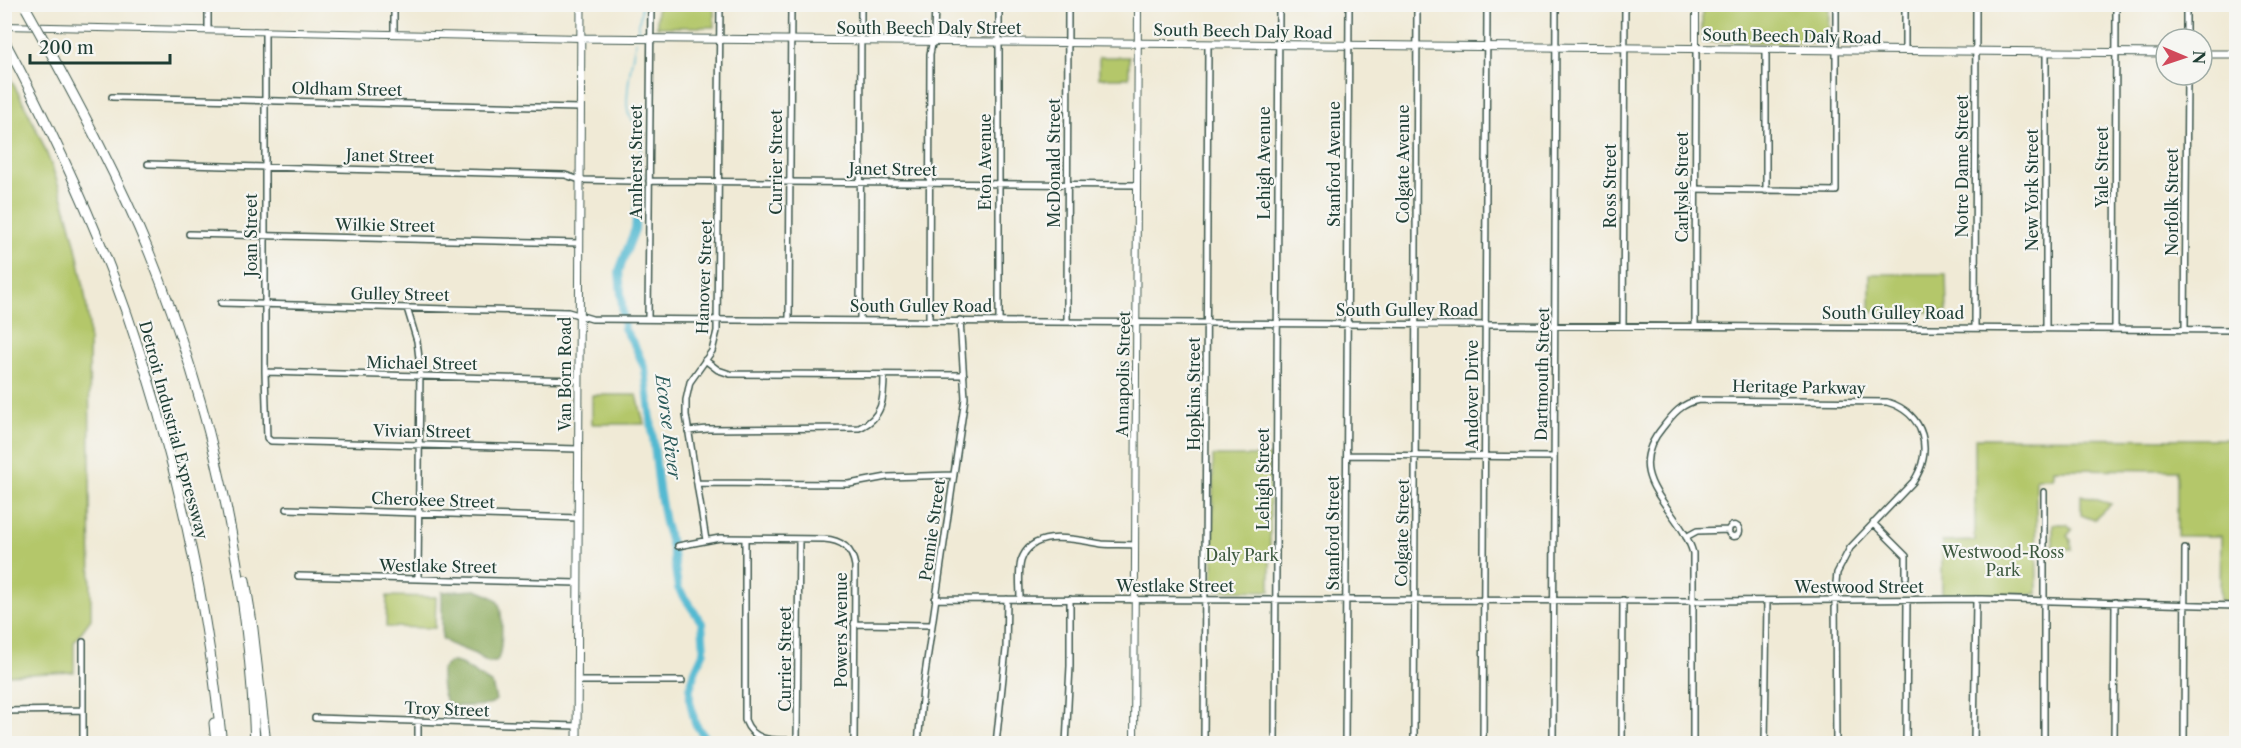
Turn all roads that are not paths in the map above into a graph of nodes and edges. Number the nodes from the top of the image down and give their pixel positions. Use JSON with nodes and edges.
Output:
{"nodes":[{"id":1,"x":208,"y":4,"type":"edge"},
{"id":2,"x":394,"y":4,"type":"edge"},
{"id":3,"x":581,"y":4,"type":"edge"},
{"id":4,"x":651,"y":4,"type":"edge"},
{"id":5,"x":720,"y":4,"type":"edge"},
{"id":6,"x":791,"y":4,"type":"edge"},
{"id":7,"x":861,"y":4,"type":"edge"},
{"id":8,"x":934,"y":4,"type":"edge"},
{"id":9,"x":999,"y":4,"type":"edge"},
{"id":10,"x":1068,"y":4,"type":"edge"},
{"id":11,"x":1138,"y":4,"type":"edge"},
{"id":12,"x":1279,"y":4,"type":"edge"},
{"id":13,"x":1348,"y":4,"type":"edge"},
{"id":14,"x":1417,"y":4,"type":"edge"},
{"id":15,"x":1487,"y":4,"type":"edge"},
{"id":16,"x":1556,"y":4,"type":"edge"},
{"id":17,"x":1625,"y":4,"type":"edge"},
{"id":18,"x":1696,"y":4,"type":"edge"},
{"id":19,"x":1836,"y":4,"type":"edge"},
{"id":20,"x":1905,"y":4,"type":"edge"},
{"id":21,"x":1976,"y":4,"type":"edge"},
{"id":22,"x":2115,"y":4,"type":"edge"},
{"id":23,"x":2186,"y":4,"type":"edge"},
{"id":24,"x":25,"y":6,"type":"edge"},
{"id":25,"x":4,"y":26,"type":"edge"},
{"id":26,"x":2186,"y":27,"type":"edge"},
{"id":27,"x":208,"y":30,"type":"junction"},
{"id":28,"x":265,"y":31,"type":"junction"},
{"id":29,"x":394,"y":34,"type":"junction"},
{"id":30,"x":581,"y":38,"type":"junction"},
{"id":31,"x":650,"y":39,"type":"junction"},
{"id":32,"x":720,"y":39,"type":"junction"},
{"id":33,"x":5,"y":40,"type":"edge"},
{"id":34,"x":791,"y":40,"type":"junction"},
{"id":35,"x":861,"y":42,"type":"junction"},
{"id":36,"x":932,"y":42,"type":"junction"},
{"id":37,"x":999,"y":42,"type":"junction"},
{"id":38,"x":1067,"y":43,"type":"junction"},
{"id":39,"x":1138,"y":44,"type":"junction"},
{"id":40,"x":1208,"y":44,"type":"junction"},
{"id":41,"x":1278,"y":45,"type":"junction"},
{"id":42,"x":1348,"y":46,"type":"junction"},
{"id":43,"x":1417,"y":46,"type":"junction"},
{"id":44,"x":1486,"y":47,"type":"junction"},
{"id":45,"x":1556,"y":47,"type":"junction"},
{"id":46,"x":1624,"y":48,"type":"junction"},
{"id":47,"x":1696,"y":48,"type":"junction"},
{"id":48,"x":1766,"y":49,"type":"junction"},
{"id":49,"x":1835,"y":50,"type":"junction"},
{"id":50,"x":1905,"y":51,"type":"junction"},
{"id":51,"x":1975,"y":51,"type":"junction"},
{"id":52,"x":2046,"y":52,"type":"junction"},
{"id":53,"x":2116,"y":53,"type":"junction"},
{"id":54,"x":2154,"y":53,"type":"edge"},
{"id":55,"x":2214,"y":54,"type":"edge"},
{"id":56,"x":2236,"y":54,"type":"edge"},
{"id":57,"x":2187,"y":87,"type":"edge"},
{"id":58,"x":112,"y":97,"type":"dead end"},
{"id":59,"x":265,"y":101,"type":"junction"},
{"id":60,"x":580,"y":108,"type":"junction"},
{"id":61,"x":148,"y":164,"type":"dead end"},
{"id":62,"x":265,"y":166,"type":"junction"},
{"id":63,"x":580,"y":180,"type":"junction"},
{"id":64,"x":631,"y":181,"type":"dead end"},
{"id":65,"x":650,"y":181,"type":"junction"},
{"id":66,"x":719,"y":181,"type":"junction"},
{"id":67,"x":790,"y":182,"type":"junction"},
{"id":68,"x":860,"y":182,"type":"junction"},
{"id":69,"x":929,"y":183,"type":"junction"},
{"id":70,"x":999,"y":184,"type":"junction"},
{"id":71,"x":1067,"y":184,"type":"junction"},
{"id":72,"x":1137,"y":185,"type":"junction"},
{"id":73,"x":1693,"y":189,"type":"junction"},
{"id":74,"x":1766,"y":190,"type":"junction"},
{"id":75,"x":189,"y":234,"type":"dead end"},
{"id":76,"x":265,"y":236,"type":"junction"},
{"id":77,"x":579,"y":243,"type":"junction"},
{"id":78,"x":221,"y":303,"type":"dead end"},
{"id":79,"x":265,"y":304,"type":"junction"},
{"id":80,"x":406,"y":308,"type":"junction"},
{"id":81,"x":578,"y":315,"type":"junction"},
{"id":82,"x":648,"y":319,"type":"junction"},
{"id":83,"x":718,"y":319,"type":"junction"},
{"id":84,"x":789,"y":319,"type":"junction"},
{"id":85,"x":860,"y":320,"type":"junction"},
{"id":86,"x":929,"y":320,"type":"junction"},
{"id":87,"x":960,"y":320,"type":"junction"},
{"id":88,"x":999,"y":320,"type":"junction"},
{"id":89,"x":1067,"y":321,"type":"junction"},
{"id":90,"x":1137,"y":321,"type":"junction"},
{"id":91,"x":1208,"y":322,"type":"junction"},
{"id":92,"x":1278,"y":322,"type":"junction"},
{"id":93,"x":1347,"y":323,"type":"junction"},
{"id":94,"x":1417,"y":323,"type":"junction"},
{"id":95,"x":1485,"y":324,"type":"junction"},
{"id":96,"x":1556,"y":324,"type":"junction"},
{"id":97,"x":1623,"y":325,"type":"junction"},
{"id":98,"x":1695,"y":326,"type":"junction"},
{"id":99,"x":1975,"y":328,"type":"junction"},
{"id":100,"x":2046,"y":328,"type":"junction"},
{"id":101,"x":2115,"y":329,"type":"junction"},
{"id":102,"x":2185,"y":329,"type":"junction"},
{"id":103,"x":2236,"y":330,"type":"edge"},
{"id":104,"x":705,"y":360,"type":"junction"},
{"id":105,"x":265,"y":372,"type":"junction"},
{"id":106,"x":884,"y":375,"type":"junction"},
{"id":107,"x":964,"y":375,"type":"junction"},
{"id":108,"x":420,"y":376,"type":"junction"},
{"id":109,"x":579,"y":380,"type":"junction"},
{"id":110,"x":688,"y":431,"type":"junction"},
{"id":111,"x":267,"y":438,"type":"joint"},
{"id":112,"x":419,"y":445,"type":"junction"},
{"id":113,"x":578,"y":449,"type":"junction"},
{"id":114,"x":1347,"y":455,"type":"junction"},
{"id":115,"x":1416,"y":456,"type":"junction"},
{"id":116,"x":1485,"y":456,"type":"junction"},
{"id":117,"x":1554,"y":457,"type":"junction"},
{"id":118,"x":954,"y":475,"type":"junction"},
{"id":119,"x":697,"y":483,"type":"junction"},
{"id":120,"x":2044,"y":492,"type":"dead end"},
{"id":121,"x":287,"y":509,"type":"dead end"},
{"id":122,"x":419,"y":513,"type":"junction"},
{"id":123,"x":578,"y":518,"type":"junction"},
{"id":124,"x":1874,"y":523,"type":"junction"},
{"id":125,"x":1729,"y":530,"type":"dead end"},
{"id":126,"x":1686,"y":537,"type":"junction"},
{"id":127,"x":745,"y":539,"type":"junction"},
{"id":128,"x":800,"y":539,"type":"junction"},
{"id":129,"x":706,"y":540,"type":"junction"},
{"id":130,"x":1135,"y":545,"type":"junction"},
{"id":131,"x":678,"y":546,"type":"dead end"},
{"id":132,"x":2185,"y":549,"type":"dead end"},
{"id":133,"x":234,"y":550,"type":"junction"},
{"id":134,"x":298,"y":576,"type":"dead end"},
{"id":135,"x":1906,"y":577,"type":"dead end"},
{"id":136,"x":418,"y":579,"type":"junction"},
{"id":137,"x":577,"y":584,"type":"junction"},
{"id":138,"x":935,"y":598,"type":"junction"},
{"id":139,"x":1007,"y":599,"type":"junction"},
{"id":140,"x":1020,"y":599,"type":"junction"},
{"id":141,"x":1070,"y":599,"type":"junction"},
{"id":142,"x":1134,"y":599,"type":"junction"},
{"id":143,"x":1206,"y":599,"type":"junction"},
{"id":144,"x":1276,"y":599,"type":"junction"},
{"id":145,"x":1484,"y":599,"type":"junction"},
{"id":146,"x":1554,"y":599,"type":"junction"},
{"id":147,"x":1976,"y":599,"type":"junction"},
{"id":148,"x":1346,"y":600,"type":"junction"},
{"id":149,"x":1415,"y":600,"type":"junction"},
{"id":150,"x":1623,"y":600,"type":"junction"},
{"id":151,"x":1694,"y":600,"type":"junction"},
{"id":152,"x":1836,"y":600,"type":"junction"},
{"id":153,"x":1907,"y":600,"type":"junction"},
{"id":154,"x":2044,"y":600,"type":"junction"},
{"id":155,"x":1767,"y":601,"type":"junction"},
{"id":156,"x":2115,"y":602,"type":"junction"},
{"id":157,"x":2185,"y":604,"type":"junction"},
{"id":158,"x":2236,"y":606,"type":"edge"},
{"id":159,"x":854,"y":624,"type":"junction"},
{"id":160,"x":931,"y":625,"type":"junction"},
{"id":161,"x":83,"y":642,"type":"dead end"},
{"id":162,"x":209,"y":643,"type":"junction"},
{"id":163,"x":577,"y":681,"type":"junction"},
{"id":164,"x":682,"y":681,"type":"dead end"},
{"id":165,"x":83,"y":710,"type":"junction"},
{"id":166,"x":4,"y":711,"type":"edge"},
{"id":167,"x":315,"y":718,"type":"dead end"},
{"id":168,"x":418,"y":722,"type":"junction"},
{"id":169,"x":577,"y":726,"type":"junction"},
{"id":170,"x":797,"y":742,"type":"edge"},
{"id":171,"x":83,"y":744,"type":"edge"},
{"id":172,"x":216,"y":744,"type":"edge"},
{"id":173,"x":222,"y":744,"type":"edge"},
{"id":174,"x":255,"y":744,"type":"edge"},
{"id":175,"x":266,"y":744,"type":"edge"},
{"id":176,"x":418,"y":744,"type":"edge"},
{"id":177,"x":577,"y":744,"type":"edge"},
{"id":178,"x":854,"y":744,"type":"edge"},
{"id":179,"x":918,"y":744,"type":"edge"},
{"id":180,"x":996,"y":744,"type":"edge"},
{"id":181,"x":1066,"y":744,"type":"edge"},
{"id":182,"x":1134,"y":744,"type":"edge"},
{"id":183,"x":1204,"y":744,"type":"edge"},
{"id":184,"x":1275,"y":744,"type":"edge"},
{"id":185,"x":1345,"y":744,"type":"edge"},
{"id":186,"x":1414,"y":744,"type":"edge"},
{"id":187,"x":1483,"y":744,"type":"edge"},
{"id":188,"x":1553,"y":744,"type":"edge"},
{"id":189,"x":1622,"y":744,"type":"edge"},
{"id":190,"x":1693,"y":744,"type":"edge"},
{"id":191,"x":1765,"y":744,"type":"edge"},
{"id":192,"x":1836,"y":744,"type":"edge"},
{"id":193,"x":1906,"y":744,"type":"edge"},
{"id":194,"x":1974,"y":744,"type":"edge"},
{"id":195,"x":2044,"y":744,"type":"edge"},
{"id":196,"x":2114,"y":744,"type":"edge"},
{"id":197,"x":2184,"y":744,"type":"edge"}],
"edges":[{"from":1,"to":27,"type":"street"},
{"from":2,"to":29,"type":"street"},
{"from":3,"to":30,"type":"main road","name":"Van Born Road"},
{"from":4,"to":31,"type":"street","name":"Amherst Street"},
{"from":5,"to":32,"type":"street","name":"Hanover Street"},
{"from":6,"to":34,"type":"street","name":"Currier Street"},
{"from":7,"to":35,"type":"street"},
{"from":8,"to":36,"type":"street"},
{"from":9,"to":37,"type":"street","name":"Eton Avenue"},
{"from":10,"to":38,"type":"street","name":"McDonald Street"},
{"from":11,"to":39,"type":"street","name":"Annapolis Street"},
{"from":12,"to":41,"type":"street","name":"Lehigh Avenue"},
{"from":13,"to":42,"type":"street","name":"Stanford Avenue"},
{"from":14,"to":43,"type":"street","name":"Colgate Avenue"},
{"from":15,"to":44,"type":"street","name":"Andover Drive"},
{"from":16,"to":45,"type":"street","name":"Dartmouth Street"},
{"from":17,"to":46,"type":"street","name":"Ross Street"},
{"from":18,"to":47,"type":"street"},
{"from":19,"to":49,"type":"street"},
{"from":20,"to":50,"type":"street"},
{"from":21,"to":51,"type":"street","name":"Notre Dame Street"},
{"from":22,"to":53,"type":"street","name":"Yale Street"},
{"from":23,"to":26,"type":"street"},
{"from":24,"to":133,"type":"highway","name":"Detroit Industrial Expressway","bridge":true},
{"from":25,"to":27,"type":"street"},
{"from":27,"to":28,"type":"street"},
{"from":28,"to":29,"type":"street"},
{"from":28,"to":59,"type":"street","name":"Joan Street"},
{"from":29,"to":30,"type":"street"},
{"from":30,"to":31,"type":"main road"},
{"from":30,"to":60,"type":"main road","name":"Van Born Road"},
{"from":31,"to":32,"type":"main road"},
{"from":31,"to":65,"type":"street","name":"Amherst Street"},
{"from":32,"to":34,"type":"main road","name":"South Beech Daly Street"},
{"from":32,"to":66,"type":"street","name":"Hanover Street"},
{"from":33,"to":162,"type":"highway","name":"Detroit Industrial Expressway"},
{"from":34,"to":35,"type":"main road","name":"South Beech Daly Street"},
{"from":34,"to":67,"type":"street","name":"Currier Street"},
{"from":35,"to":36,"type":"main road","name":"South Beech Daly Street"},
{"from":35,"to":68,"type":"street"},
{"from":36,"to":37,"type":"main road","name":"South Beech Daly Street"},
{"from":36,"to":69,"type":"street"},
{"from":37,"to":38,"type":"main road","name":"South Beech Daly Street"},
{"from":37,"to":70,"type":"street","name":"Eton Avenue"},
{"from":38,"to":39,"type":"main road","name":"South Beech Daly Street"},
{"from":38,"to":71,"type":"street","name":"McDonald Street"},
{"from":39,"to":40,"type":"main road","name":"South Beech Daly Road"},
{"from":39,"to":72,"type":"street","name":"Annapolis Street"},
{"from":40,"to":41,"type":"main road","name":"South Beech Daly Road"},
{"from":40,"to":91,"type":"street","name":"Hopkins Street"},
{"from":41,"to":42,"type":"main road","name":"South Beech Daly Road"},
{"from":41,"to":92,"type":"street","name":"Lehigh Avenue"},
{"from":42,"to":43,"type":"main road","name":"South Beech Daly Road"},
{"from":42,"to":93,"type":"street","name":"Stanford Avenue"},
{"from":43,"to":44,"type":"main road","name":"South Beech Daly Road"},
{"from":43,"to":94,"type":"street","name":"Colgate Avenue"},
{"from":44,"to":45,"type":"main road","name":"South Beech Daly Road"},
{"from":44,"to":95,"type":"street","name":"Andover Drive"},
{"from":45,"to":46,"type":"main road","name":"South Beech Daly Road"},
{"from":45,"to":96,"type":"street","name":"Dartmouth Street"},
{"from":46,"to":47,"type":"main road","name":"South Beech Daly Road"},
{"from":46,"to":97,"type":"street","name":"Ross Street"},
{"from":47,"to":48,"type":"main road","name":"South Beech Daly Road"},
{"from":47,"to":73,"type":"street","name":"Carlysle Street"},
{"from":48,"to":49,"type":"main road","name":"South Beech Daly Road"},
{"from":48,"to":74,"type":"street"},
{"from":49,"to":50,"type":"main road","name":"South Beech Daly Road"},
{"from":49,"to":74,"type":"street"},
{"from":50,"to":51,"type":"main road","name":"South Beech Daly Road"},
{"from":51,"to":52,"type":"main road","name":"South Beech Daly Road"},
{"from":51,"to":99,"type":"street","name":"Notre Dame Street"},
{"from":52,"to":53,"type":"main road","name":"South Beech Daly Road"},
{"from":52,"to":100,"type":"street","name":"New York Street"},
{"from":53,"to":54,"type":"main road","name":"South Beech Daly Road"},
{"from":53,"to":101,"type":"street","name":"Yale Street"},
{"from":55,"to":56,"type":"main road"},
{"from":57,"to":102,"type":"street","name":"Norfolk Street"},
{"from":58,"to":59,"type":"street","name":"Oldham Street"},
{"from":59,"to":60,"type":"street","name":"Oldham Street"},
{"from":59,"to":62,"type":"street","name":"Joan Street"},
{"from":60,"to":63,"type":"main road","name":"Van Born Road"},
{"from":61,"to":62,"type":"street","name":"Janet Street"},
{"from":62,"to":63,"type":"street","name":"Janet Street"},
{"from":62,"to":76,"type":"street","name":"Joan Street"},
{"from":63,"to":64,"type":"street","name":"Janet Street"},
{"from":63,"to":77,"type":"main road","name":"Van Born Road"},
{"from":65,"to":66,"type":"street","name":"Janet Street"},
{"from":65,"to":82,"type":"street","name":"Amherst Street"},
{"from":66,"to":67,"type":"street","name":"Janet Street"},
{"from":66,"to":83,"type":"street","name":"Hanover Street"},
{"from":67,"to":68,"type":"street","name":"Janet Street"},
{"from":67,"to":84,"type":"street","name":"Currier Street"},
{"from":68,"to":69,"type":"street","name":"Janet Street"},
{"from":68,"to":85,"type":"street"},
{"from":69,"to":70,"type":"street","name":"Janet Street"},
{"from":69,"to":86,"type":"street"},
{"from":70,"to":71,"type":"street","name":"Janet Street"},
{"from":70,"to":88,"type":"street","name":"Eton Avenue"},
{"from":71,"to":72,"type":"street","name":"Janet Street"},
{"from":71,"to":89,"type":"street","name":"McDonald Street"},
{"from":72,"to":90,"type":"street","name":"Annapolis Street"},
{"from":73,"to":74,"type":"street"},
{"from":73,"to":98,"type":"street","name":"Carlysle Street"},
{"from":75,"to":76,"type":"street","name":"Wilkie Street"},
{"from":76,"to":77,"type":"street","name":"Wilkie Street"},
{"from":76,"to":79,"type":"street","name":"Joan Street"},
{"from":77,"to":81,"type":"main road","name":"Van Born Road"},
{"from":78,"to":79,"type":"street","name":"Gulley Street"},
{"from":79,"to":80,"type":"street","name":"Gulley Street"},
{"from":79,"to":105,"type":"street","name":"Joan Street"},
{"from":80,"to":81,"type":"street","name":"Gulley Street"},
{"from":80,"to":108,"type":"street"},
{"from":81,"to":82,"type":"street","name":"South Gulley Road"},
{"from":81,"to":109,"type":"main road","name":"Van Born Road"},
{"from":82,"to":83,"type":"street","name":"South Gulley Road"},
{"from":83,"to":84,"type":"street","name":"South Gulley Road"},
{"from":83,"to":104,"type":"street","name":"Hanover Street"},
{"from":84,"to":85,"type":"street","name":"South Gulley Road"},
{"from":85,"to":86,"type":"street","name":"South Gulley Road"},
{"from":86,"to":87,"type":"street","name":"South Gulley Road"},
{"from":87,"to":88,"type":"street","name":"South Gulley Road"},
{"from":87,"to":107,"type":"street","name":"Pennie Street"},
{"from":88,"to":89,"type":"street","name":"South Gulley Road"},
{"from":89,"to":90,"type":"street","name":"South Gulley Road"},
{"from":90,"to":91,"type":"street","name":"South Gulley Road"},
{"from":90,"to":130,"type":"street","name":"Annapolis Street"},
{"from":91,"to":92,"type":"street","name":"South Gulley Road"},
{"from":91,"to":143,"type":"street","name":"Hopkins Street"},
{"from":92,"to":93,"type":"street","name":"South Gulley Road"},
{"from":92,"to":144,"type":"street","name":"Lehigh Street"},
{"from":93,"to":94,"type":"street","name":"South Gulley Road"},
{"from":93,"to":114,"type":"street","name":"Stanford Street"},
{"from":94,"to":95,"type":"street","name":"South Gulley Road"},
{"from":94,"to":115,"type":"street","name":"Colgate Street"},
{"from":95,"to":96,"type":"street","name":"South Gulley Road"},
{"from":95,"to":116,"type":"street","name":"Andover Drive"},
{"from":96,"to":97,"type":"street","name":"South Gulley Road"},
{"from":96,"to":117,"type":"street","name":"Dartmouth Street"},
{"from":97,"to":98,"type":"street","name":"South Gulley Road"},
{"from":98,"to":99,"type":"street","name":"South Gulley Road"},
{"from":99,"to":100,"type":"street","name":"South Gulley Road"},
{"from":100,"to":101,"type":"street","name":"South Gulley Road"},
{"from":101,"to":102,"type":"street","name":"South Gulley Road"},
{"from":102,"to":103,"type":"street","name":"South Gulley Road"},
{"from":104,"to":106,"type":"street"},
{"from":104,"to":110,"type":"street","name":"Hanover Street"},
{"from":105,"to":108,"type":"street","name":"Michael Street"},
{"from":105,"to":111,"type":"street","name":"Joan Street"},
{"from":106,"to":107,"type":"street"},
{"from":106,"to":110,"type":"street"},
{"from":107,"to":118,"type":"street","name":"Pennie Street"},
{"from":108,"to":109,"type":"street","name":"Michael Street"},
{"from":108,"to":112,"type":"street"},
{"from":109,"to":113,"type":"main road","name":"Van Born Road"},
{"from":110,"to":119,"type":"street","name":"Hanover Street"},
{"from":111,"to":112,"type":"street","name":"Vivian Street"},
{"from":112,"to":113,"type":"street","name":"Vivian Street"},
{"from":112,"to":122,"type":"street"},
{"from":113,"to":123,"type":"main road","name":"Van Born Road"},
{"from":114,"to":115,"type":"street"},
{"from":114,"to":148,"type":"street","name":"Stanford Street"},
{"from":115,"to":116,"type":"street"},
{"from":115,"to":149,"type":"street","name":"Colgate Street"},
{"from":116,"to":117,"type":"street"},
{"from":116,"to":145,"type":"street","name":"Andover Drive"},
{"from":117,"to":146,"type":"street","name":"Dartmouth Street"},
{"from":118,"to":119,"type":"street"},
{"from":118,"to":138,"type":"street","name":"Pennie Street"},
{"from":119,"to":129,"type":"street","name":"Hanover Street"},
{"from":120,"to":154,"type":"street"},
{"from":121,"to":122,"type":"street","name":"Cherokee Street"},
{"from":122,"to":123,"type":"street","name":"Cherokee Street"},
{"from":122,"to":136,"type":"street"},
{"from":123,"to":137,"type":"main road","name":"Van Born Road"},
{"from":124,"to":126,"type":"street","name":"Heritage Parkway"},
{"from":124,"to":135,"type":"street"},
{"from":124,"to":152,"type":"street","name":"Heritage Parkway"},
{"from":125,"to":126,"type":"street"},
{"from":126,"to":151,"type":"street","name":"Heritage Parkway"},
{"from":127,"to":128,"type":"street","name":"Powers Avenue"},
{"from":127,"to":129,"type":"street","name":"Powers Avenue"},
{"from":127,"to":170,"type":"street"},
{"from":128,"to":159,"type":"street","name":"Powers Avenue"},
{"from":128,"to":170,"type":"street","name":"Currier Street"},
{"from":129,"to":131,"type":"street","name":"Powers Avenue"},
{"from":130,"to":140,"type":"street"},
{"from":130,"to":142,"type":"street","name":"Annapolis Street"},
{"from":132,"to":157,"type":"street"},
{"from":133,"to":174,"type":"highway","name":"Detroit Industrial Expressway"},
{"from":133,"to":175,"type":"highway"},
{"from":134,"to":136,"type":"street","name":"Westlake Street"},
{"from":136,"to":137,"type":"street","name":"Westlake Street"},
{"from":137,"to":163,"type":"main road","name":"Van Born Road"},
{"from":138,"to":139,"type":"street","name":"Westlake Street"},
{"from":138,"to":160,"type":"street","name":"Pennie Street"},
{"from":139,"to":140,"type":"street","name":"Westlake Street"},
{"from":139,"to":180,"type":"street"},
{"from":140,"to":141,"type":"street","name":"Westlake Street"},
{"from":141,"to":142,"type":"street","name":"Westlake Street"},
{"from":141,"to":181,"type":"street"},
{"from":142,"to":143,"type":"street","name":"Westlake Street"},
{"from":142,"to":182,"type":"street","name":"Annapolis Street"},
{"from":143,"to":144,"type":"street","name":"Westlake Street"},
{"from":143,"to":183,"type":"street","name":"Hopkins Street"},
{"from":144,"to":148,"type":"street","name":"Westlake Street"},
{"from":144,"to":184,"type":"street","name":"Lehigh Street"},
{"from":145,"to":146,"type":"street","name":"Westwood Street"},
{"from":145,"to":149,"type":"street","name":"Westlake Street"},
{"from":145,"to":187,"type":"street","name":"Andover Drive"},
{"from":146,"to":150,"type":"street","name":"Westwood Street"},
{"from":146,"to":188,"type":"street","name":"Dartmouth Street"},
{"from":147,"to":153,"type":"street","name":"Westwood Street"},
{"from":147,"to":154,"type":"street","name":"Westwood Street"},
{"from":147,"to":194,"type":"street"},
{"from":148,"to":149,"type":"street","name":"Westlake Street"},
{"from":148,"to":185,"type":"street","name":"Stanford Street"},
{"from":149,"to":186,"type":"street","name":"Colgate Street"},
{"from":150,"to":151,"type":"street","name":"Westwood Street"},
{"from":150,"to":189,"type":"street"},
{"from":151,"to":155,"type":"street","name":"Westwood Street"},
{"from":151,"to":190,"type":"street"},
{"from":152,"to":153,"type":"street","name":"Westwood Street"},
{"from":152,"to":155,"type":"street","name":"Westwood Street"},
{"from":152,"to":192,"type":"street","name":"Heritage Parkway"},
{"from":153,"to":193,"type":"street"},
{"from":154,"to":156,"type":"street","name":"Westwood Street"},
{"from":154,"to":195,"type":"street"},
{"from":155,"to":191,"type":"street"},
{"from":156,"to":157,"type":"street","name":"Westwood Street"},
{"from":156,"to":196,"type":"street"},
{"from":157,"to":158,"type":"street","name":"Westwood Street"},
{"from":157,"to":197,"type":"street"},
{"from":159,"to":160,"type":"street"},
{"from":159,"to":178,"type":"street","name":"Powers Avenue"},
{"from":160,"to":179,"type":"street","name":"Pennie Street"},
{"from":161,"to":165,"type":"street"},
{"from":162,"to":172,"type":"highway"},
{"from":162,"to":173,"type":"highway","name":"Detroit Industrial Expressway"},
{"from":163,"to":164,"type":"street"},
{"from":163,"to":169,"type":"main road","name":"Van Born Road"},
{"from":165,"to":166,"type":"street"},
{"from":165,"to":171,"type":"street"},
{"from":167,"to":168,"type":"street","name":"Troy Street"},
{"from":168,"to":169,"type":"street","name":"Troy Street"},
{"from":168,"to":176,"type":"street"},
{"from":169,"to":177,"type":"main road","name":"Van Born Road"}]}
